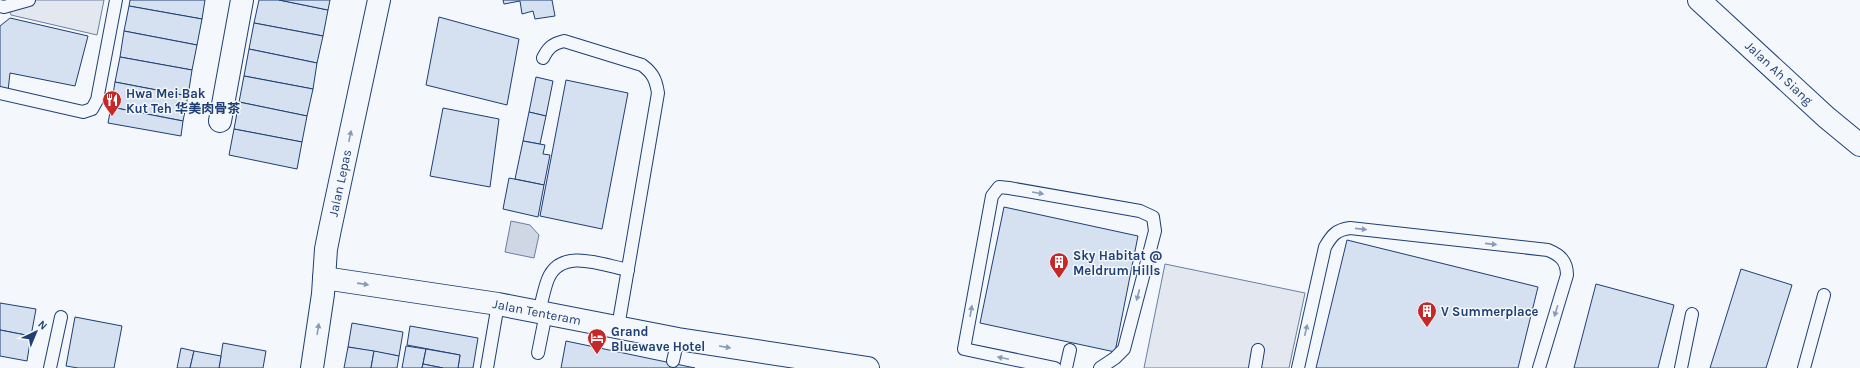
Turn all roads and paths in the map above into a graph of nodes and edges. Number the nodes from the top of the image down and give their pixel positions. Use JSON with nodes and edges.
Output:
{"nodes":[{"id":1,"x":29,"y":0,"type":"edge"},
{"id":2,"x":116,"y":0,"type":"edge"},
{"id":3,"x":242,"y":0,"type":"edge"},
{"id":4,"x":379,"y":0,"type":"edge"},
{"id":5,"x":1699,"y":0,"type":"edge"},
{"id":6,"x":1,"y":8,"type":"edge"},
{"id":7,"x":543,"y":58,"type":"dead end"},
{"id":8,"x":0,"y":93,"type":"edge"},
{"id":9,"x":220,"y":120,"type":"dead end"},
{"id":10,"x":1860,"y":145,"type":"edge"},
{"id":11,"x":628,"y":270,"type":"junction"},
{"id":12,"x":324,"y":278,"type":"junction"},
{"id":13,"x":1824,"y":295,"type":"dead end"},
{"id":14,"x":498,"y":304,"type":"junction"},
{"id":15,"x":542,"y":313,"type":"junction"},
{"id":16,"x":1692,"y":314,"type":"dead end"},
{"id":17,"x":61,"y":317,"type":"dead end"},
{"id":18,"x":618,"y":327,"type":"junction"},
{"id":19,"x":678,"y":339,"type":"junction"},
{"id":20,"x":1070,"y":350,"type":"dead end"},
{"id":21,"x":1258,"y":350,"type":"dead end"},
{"id":22,"x":538,"y":353,"type":"dead end"},
{"id":23,"x":673,"y":360,"type":"dead end"},
{"id":24,"x":1048,"y":367,"type":"edge"},
{"id":25,"x":50,"y":368,"type":"edge"},
{"id":26,"x":312,"y":368,"type":"edge"},
{"id":27,"x":487,"y":368,"type":"edge"},
{"id":28,"x":868,"y":368,"type":"edge"},
{"id":29,"x":1066,"y":368,"type":"edge"},
{"id":30,"x":1100,"y":368,"type":"edge"},
{"id":31,"x":1256,"y":368,"type":"edge"},
{"id":32,"x":1298,"y":368,"type":"edge"},
{"id":33,"x":1539,"y":368,"type":"edge"},
{"id":34,"x":1681,"y":368,"type":"edge"},
{"id":35,"x":1804,"y":368,"type":"edge"}],
"edges":[{"from":1,"to":6,"type":"lane"},
{"from":2,"to":8,"type":"lane"},
{"from":3,"to":9,"type":"street"},
{"from":12,"to":4,"type":"street","name":"Jalan Lepas","one_way":true},
{"from":5,"to":10,"type":"street","name":"Jalan Ah Siang"},
{"from":7,"to":11,"type":"lane"},
{"from":11,"to":15,"type":"lane"},
{"from":11,"to":18,"type":"lane"},
{"from":12,"to":14,"type":"street","name":"Jalan Tenteram","one_way":true},
{"from":26,"to":12,"type":"street","name":"Jalan Lepas","one_way":true},
{"from":13,"to":35,"type":"lane"},
{"from":14,"to":15,"type":"street","name":"Jalan Tenteram"},
{"from":14,"to":27,"type":"lane"},
{"from":15,"to":18,"type":"street","name":"Jalan Tenteram"},
{"from":15,"to":22,"type":"lane"},
{"from":16,"to":34,"type":"lane"},
{"from":17,"to":25,"type":"lane"},
{"from":18,"to":19,"type":"street","name":"Jalan Tenteram"},
{"from":19,"to":23,"type":"lane"},
{"from":19,"to":28,"type":"street","name":"Jalan Tenteram","one_way":true},
{"from":20,"to":29,"type":"lane"},
{"from":21,"to":31,"type":"lane"},
{"from":24,"to":30,"type":"lane","one_way":true},
{"from":32,"to":33,"type":"lane","one_way":true}]}
